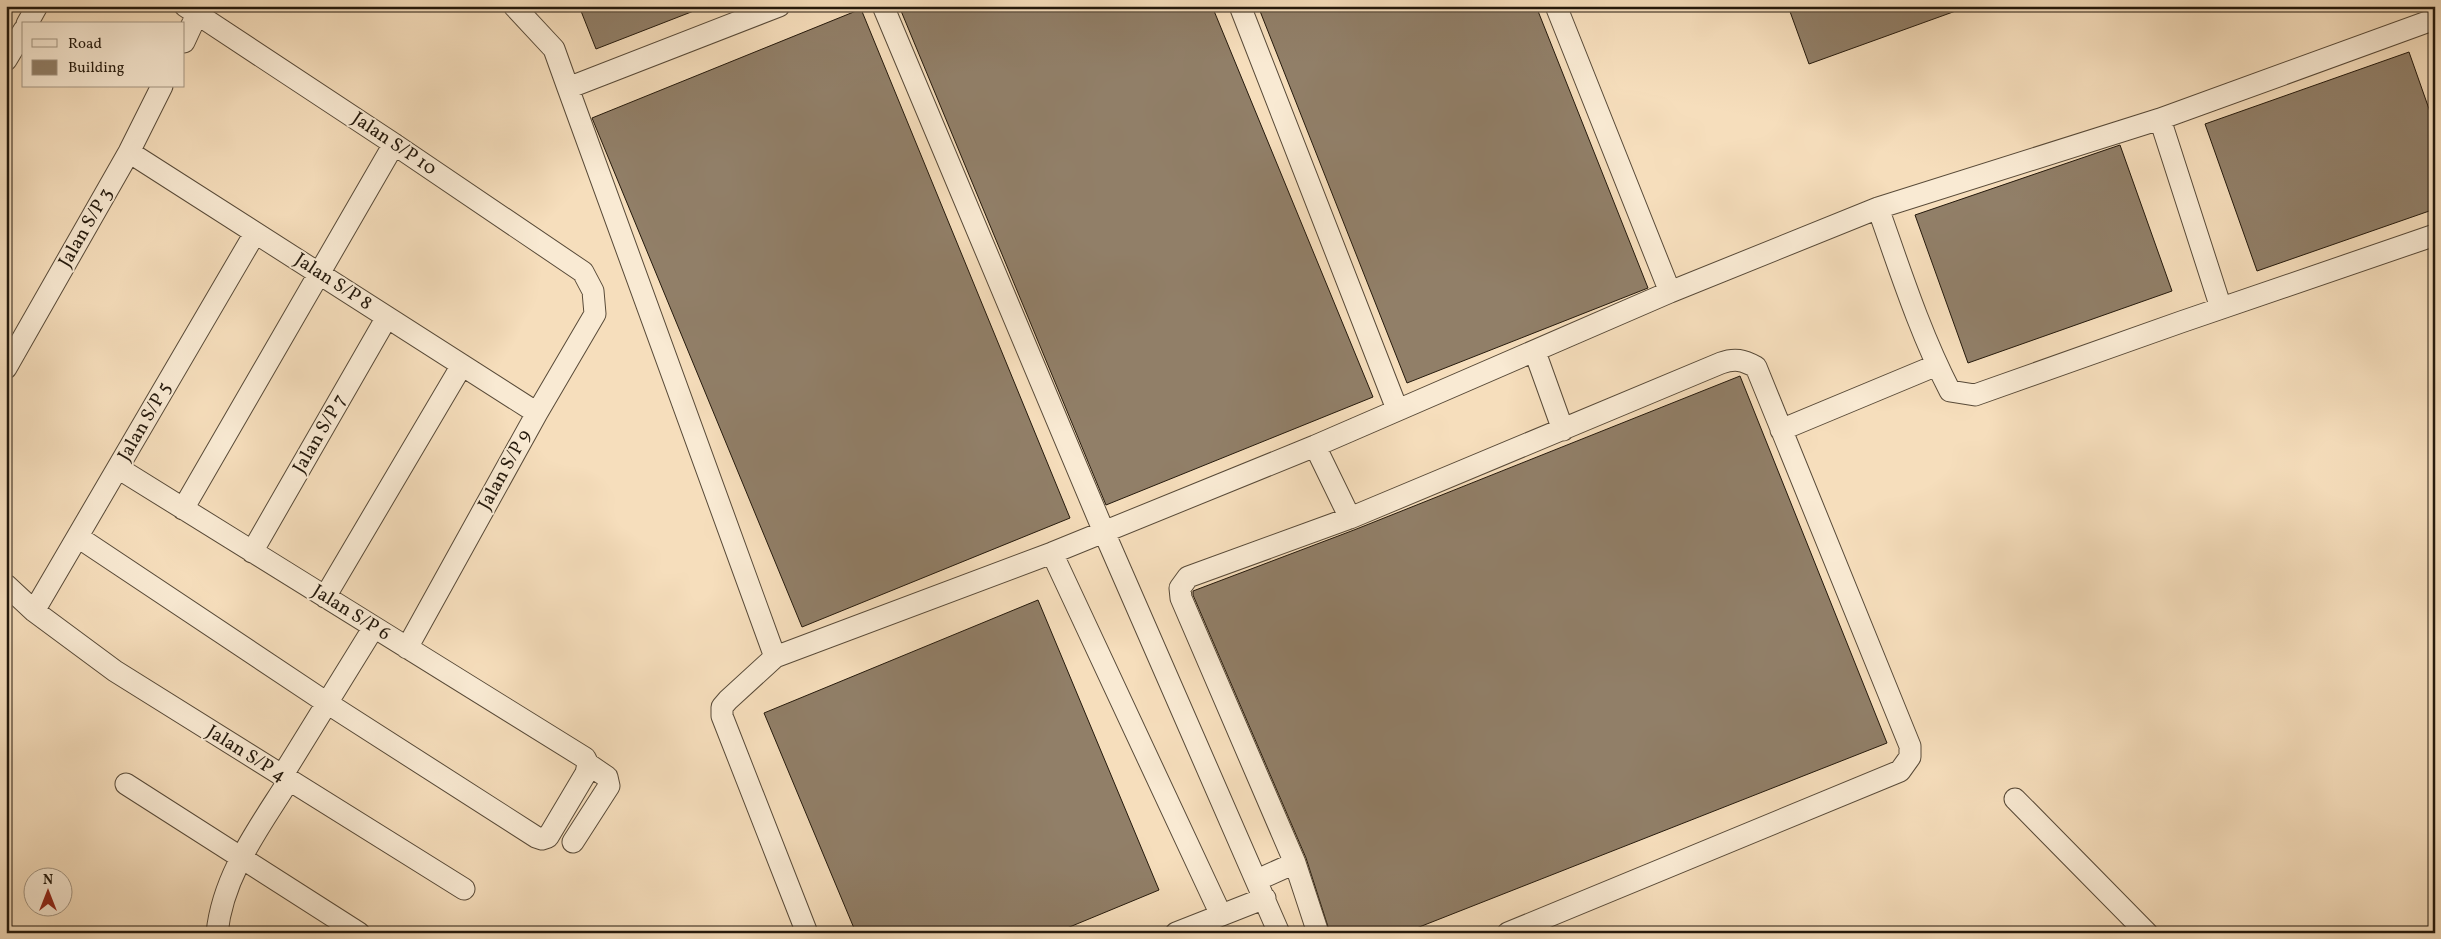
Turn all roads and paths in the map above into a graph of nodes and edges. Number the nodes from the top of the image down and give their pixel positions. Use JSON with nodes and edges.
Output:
{"nodes":[{"id":1,"x":37,"y":6,"type":"edge"},
{"id":2,"x":514,"y":6,"type":"edge"},
{"id":3,"x":779,"y":6,"type":"edge"},
{"id":4,"x":883,"y":6,"type":"edge"},
{"id":5,"x":1240,"y":6,"type":"edge"},
{"id":6,"x":1556,"y":6,"type":"edge"},
{"id":7,"x":191,"y":10,"type":"edge"},
{"id":8,"x":2435,"y":19,"type":"edge"},
{"id":9,"x":28,"y":22,"type":"edge"},
{"id":10,"x":22,"y":33,"type":"edge"},
{"id":11,"x":185,"y":37,"type":"edge"},
{"id":12,"x":6,"y":60,"type":"edge"},
{"id":13,"x":161,"y":88,"type":"edge"},
{"id":14,"x":568,"y":88,"type":"junction"},
{"id":15,"x":2160,"y":119,"type":"junction"},
{"id":16,"x":394,"y":144,"type":"junction"},
{"id":17,"x":129,"y":152,"type":"junction"},
{"id":18,"x":1878,"y":208,"type":"junction"},
{"id":19,"x":255,"y":233,"type":"junction"},
{"id":20,"x":2435,"y":235,"type":"edge"},
{"id":21,"x":318,"y":273,"type":"junction"},
{"id":22,"x":593,"y":291,"type":"joint"},
{"id":23,"x":1670,"y":292,"type":"junction"},
{"id":24,"x":2221,"y":308,"type":"junction"},
{"id":25,"x":387,"y":317,"type":"junction"},
{"id":26,"x":1535,"y":352,"type":"junction"},
{"id":27,"x":462,"y":365,"type":"junction"},
{"id":28,"x":1937,"y":365,"type":"junction"},
{"id":29,"x":6,"y":368,"type":"edge"},
{"id":30,"x":1397,"y":409,"type":"junction"},
{"id":31,"x":537,"y":413,"type":"junction"},
{"id":32,"x":1562,"y":430,"type":"junction"},
{"id":33,"x":1781,"y":430,"type":"junction"},
{"id":34,"x":1315,"y":446,"type":"junction"},
{"id":35,"x":118,"y":468,"type":"junction"},
{"id":36,"x":183,"y":509,"type":"junction"},
{"id":37,"x":1350,"y":518,"type":"junction"},
{"id":38,"x":1104,"y":532,"type":"junction"},
{"id":39,"x":78,"y":537,"type":"junction"},
{"id":40,"x":252,"y":552,"type":"junction"},
{"id":41,"x":1052,"y":553,"type":"junction"},
{"id":42,"x":6,"y":585,"type":"edge"},
{"id":43,"x":325,"y":597,"type":"junction"},
{"id":44,"x":34,"y":611,"type":"junction"},
{"id":45,"x":374,"y":627,"type":"junction"},
{"id":46,"x":407,"y":648,"type":"junction"},
{"id":47,"x":775,"y":657,"type":"junction"},
{"id":48,"x":327,"y":703,"type":"junction"},
{"id":49,"x":587,"y":761,"type":"junction"},
{"id":50,"x":286,"y":778,"type":"junction"},
{"id":51,"x":126,"y":784,"type":"dead end"},
{"id":52,"x":2015,"y":799,"type":"dead end"},
{"id":53,"x":573,"y":842,"type":"dead end"},
{"id":54,"x":240,"y":858,"type":"junction"},
{"id":55,"x":1295,"y":863,"type":"junction"},
{"id":56,"x":464,"y":889,"type":"dead end"},
{"id":57,"x":1261,"y":889,"type":"junction"},
{"id":58,"x":1221,"y":915,"type":"junction"},
{"id":59,"x":217,"y":933,"type":"edge"},
{"id":60,"x":359,"y":933,"type":"edge"},
{"id":61,"x":807,"y":933,"type":"edge"},
{"id":62,"x":1176,"y":933,"type":"edge"},
{"id":63,"x":1279,"y":933,"type":"edge"},
{"id":64,"x":1318,"y":933,"type":"edge"},
{"id":65,"x":1508,"y":933,"type":"edge"},
{"id":66,"x":2147,"y":933,"type":"edge"}],
"edges":[{"from":1,"to":9,"type":"street"},
{"from":2,"to":14,"type":"street"},
{"from":3,"to":14,"type":"street"},
{"from":4,"to":38,"type":"street"},
{"from":5,"to":30,"type":"street"},
{"from":6,"to":23,"type":"street"},
{"from":7,"to":11,"type":"street"},
{"from":7,"to":16,"type":"street","name":"Jalan S/P 10"},
{"from":8,"to":15,"type":"street"},
{"from":10,"to":12,"type":"street"},
{"from":13,"to":17,"type":"street","name":"Jalan S/P 3"},
{"from":14,"to":47,"type":"street"},
{"from":15,"to":18,"type":"street"},
{"from":15,"to":24,"type":"street"},
{"from":16,"to":21,"type":"street"},
{"from":16,"to":22,"type":"street","name":"Jalan S/P 10"},
{"from":17,"to":19,"type":"street","name":"Jalan S/P 8"},
{"from":17,"to":29,"type":"street","name":"Jalan S/P 3"},
{"from":18,"to":23,"type":"street"},
{"from":18,"to":28,"type":"street"},
{"from":19,"to":21,"type":"street","name":"Jalan S/P 8"},
{"from":19,"to":35,"type":"street","name":"Jalan S/P 5"},
{"from":20,"to":24,"type":"street"},
{"from":21,"to":25,"type":"street","name":"Jalan S/P 8"},
{"from":21,"to":36,"type":"street"},
{"from":22,"to":31,"type":"street","name":"Jalan S/P 9"},
{"from":23,"to":26,"type":"street"},
{"from":24,"to":28,"type":"street"},
{"from":25,"to":27,"type":"street","name":"Jalan S/P 8"},
{"from":25,"to":40,"type":"street","name":"Jalan S/P 7"},
{"from":26,"to":30,"type":"street"},
{"from":26,"to":32,"type":"street"},
{"from":27,"to":31,"type":"street","name":"Jalan S/P 8"},
{"from":27,"to":43,"type":"street"},
{"from":28,"to":33,"type":"street"},
{"from":30,"to":34,"type":"street"},
{"from":31,"to":46,"type":"street","name":"Jalan S/P 9"},
{"from":32,"to":33,"type":"street"},
{"from":32,"to":37,"type":"street"},
{"from":33,"to":65,"type":"street"},
{"from":34,"to":37,"type":"street"},
{"from":34,"to":38,"type":"street"},
{"from":35,"to":36,"type":"street","name":"Jalan S/P 6"},
{"from":35,"to":39,"type":"street","name":"Jalan S/P 5"},
{"from":36,"to":40,"type":"street","name":"Jalan S/P 6"},
{"from":37,"to":55,"type":"street"},
{"from":38,"to":41,"type":"street"},
{"from":38,"to":57,"type":"street"},
{"from":39,"to":44,"type":"street","name":"Jalan S/P 5"},
{"from":39,"to":48,"type":"street"},
{"from":40,"to":43,"type":"street","name":"Jalan S/P 6"},
{"from":41,"to":47,"type":"street"},
{"from":41,"to":58,"type":"street"},
{"from":42,"to":44,"type":"street","name":"Jalan S/P 4"},
{"from":43,"to":45,"type":"street","name":"Jalan S/P 6"},
{"from":44,"to":50,"type":"street","name":"Jalan S/P 4"},
{"from":45,"to":46,"type":"street","name":"Jalan S/P 6"},
{"from":45,"to":48,"type":"street"},
{"from":46,"to":49,"type":"street","name":"Jalan S/P 6"},
{"from":47,"to":61,"type":"street"},
{"from":48,"to":49,"type":"street"},
{"from":48,"to":50,"type":"street"},
{"from":49,"to":53,"type":"street","name":"Jalan S/P 6"},
{"from":50,"to":54,"type":"street"},
{"from":50,"to":56,"type":"street","name":"Jalan S/P 4"},
{"from":51,"to":54,"type":"street"},
{"from":52,"to":66,"type":"street"},
{"from":54,"to":59,"type":"street"},
{"from":54,"to":60,"type":"street"},
{"from":55,"to":57,"type":"street"},
{"from":55,"to":64,"type":"street"},
{"from":57,"to":58,"type":"street"},
{"from":57,"to":63,"type":"street"},
{"from":58,"to":62,"type":"street"}]}
